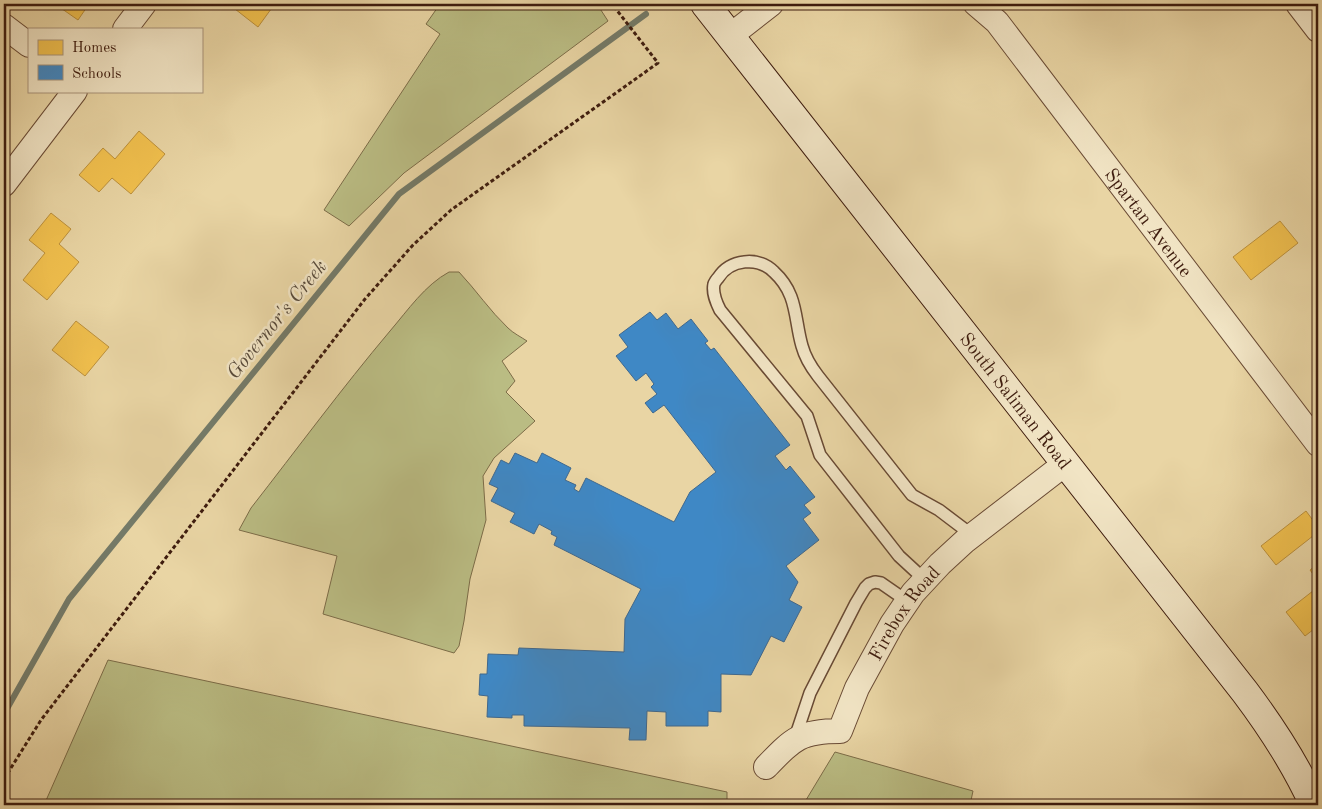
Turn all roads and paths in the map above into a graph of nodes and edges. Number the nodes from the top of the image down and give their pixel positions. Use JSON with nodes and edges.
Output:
{"nodes":[{"id":1,"x":144,"y":4,"type":"edge"},
{"id":2,"x":612,"y":4,"type":"edge"},
{"id":3,"x":704,"y":4,"type":"edge"},
{"id":4,"x":771,"y":4,"type":"edge"},
{"id":5,"x":976,"y":4,"type":"edge"},
{"id":6,"x":1298,"y":4,"type":"edge"},
{"id":7,"x":4,"y":26,"type":"edge"},
{"id":8,"x":126,"y":28,"type":"edge"},
{"id":9,"x":1318,"y":30,"type":"edge"},
{"id":10,"x":730,"y":36,"type":"junction"},
{"id":11,"x":28,"y":45,"type":"edge"},
{"id":12,"x":74,"y":92,"type":"edge"},
{"id":13,"x":4,"y":184,"type":"edge"},
{"id":14,"x":1318,"y":444,"type":"edge"},
{"id":15,"x":1066,"y":463,"type":"junction"},
{"id":16,"x":972,"y":535,"type":"junction"},
{"id":17,"x":925,"y":580,"type":"junction"},
{"id":18,"x":907,"y":601,"type":"junction"},
{"id":19,"x":794,"y":740,"type":"junction"},
{"id":20,"x":766,"y":767,"type":"dead end"},
{"id":21,"x":4,"y":779,"type":"edge"},
{"id":22,"x":1314,"y":805,"type":"edge"}],
"edges":[{"from":1,"to":8,"type":"street"},
{"from":2,"to":21,"type":"path"},
{"from":3,"to":10,"type":"main road","name":"South Saliman Road"},
{"from":4,"to":10,"type":"street"},
{"from":5,"to":14,"type":"street","name":"Spartan Avenue"},
{"from":6,"to":9,"type":"street"},
{"from":7,"to":11,"type":"street"},
{"from":10,"to":15,"type":"main road","name":"South Saliman Road"},
{"from":12,"to":13,"type":"street"},
{"from":15,"to":16,"type":"street","name":"Firebox Road"},
{"from":15,"to":22,"type":"main road","name":"South Saliman Road"},
{"from":16,"to":17,"type":"street","name":"Firebox Road"},
{"from":16,"to":17,"type":"lane"},
{"from":17,"to":18,"type":"street","name":"Firebox Road"},
{"from":18,"to":19,"type":"street","name":"Firebox Road"},
{"from":18,"to":19,"type":"lane"},
{"from":19,"to":20,"type":"street","name":"Firebox Road"}]}
